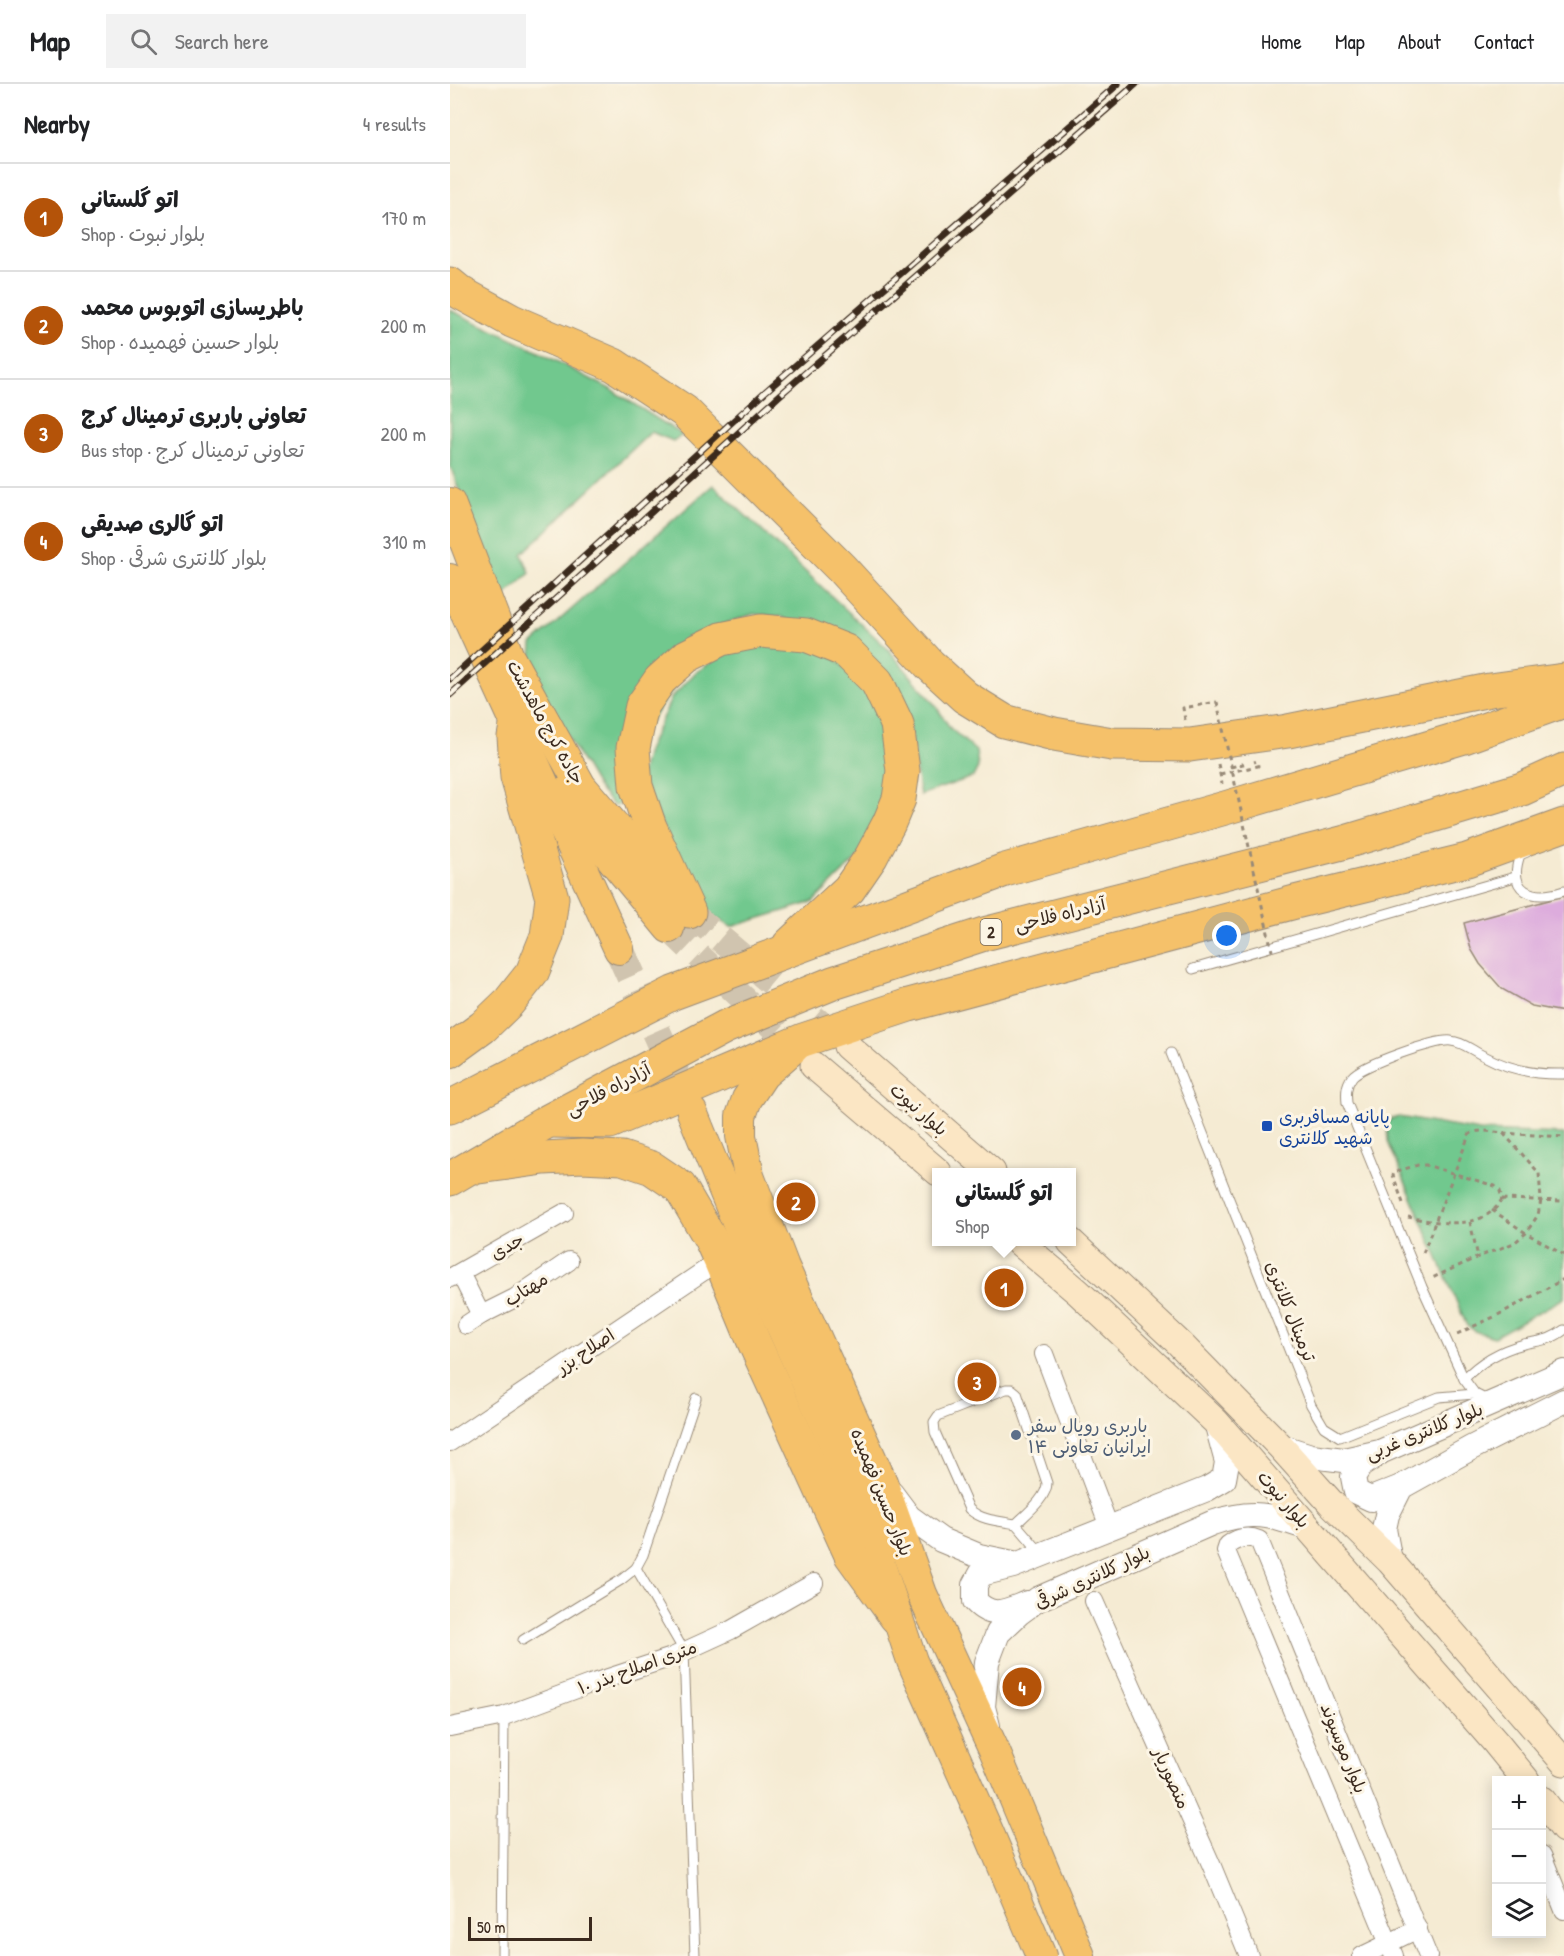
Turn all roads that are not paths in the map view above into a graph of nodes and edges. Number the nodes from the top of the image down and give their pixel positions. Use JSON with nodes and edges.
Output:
{"nodes":[{"id":1,"x":450,"y":284,"type":"edge"},
{"id":2,"x":450,"y":503,"type":"edge"},
{"id":3,"x":450,"y":579,"type":"edge"},
{"id":4,"x":1564,"y":680,"type":"edge"},
{"id":5,"x":1564,"y":701,"type":"edge"},
{"id":6,"x":516,"y":726,"type":"junction"},
{"id":7,"x":1564,"y":770,"type":"edge"},
{"id":8,"x":1564,"y":825,"type":"edge"},
{"id":9,"x":1540,"y":847,"type":"dead end"},
{"id":10,"x":1515,"y":877,"type":"junction"},
{"id":11,"x":1564,"y":891,"type":"edge"},
{"id":12,"x":679,"y":920,"type":"junction"},
{"id":13,"x":620,"y":949,"type":"tunnel mouth"},
{"id":14,"x":777,"y":956,"type":"junction"},
{"id":15,"x":1193,"y":969,"type":"dead end"},
{"id":16,"x":847,"y":1046,"type":"tunnel mouth"},
{"id":17,"x":450,"y":1051,"type":"edge"},
{"id":18,"x":809,"y":1053,"type":"junction"},
{"id":19,"x":1171,"y":1053,"type":"dead end"},
{"id":20,"x":1564,"y":1074,"type":"edge"},
{"id":21,"x":450,"y":1107,"type":"edge"},
{"id":22,"x":692,"y":1112,"type":"tunnel mouth"},
{"id":23,"x":548,"y":1120,"type":"junction"},
{"id":24,"x":934,"y":1168,"type":"edge"},
{"id":25,"x":986,"y":1168,"type":"edge"},
{"id":26,"x":456,"y":1174,"type":"edge"},
{"id":27,"x":564,"y":1213,"type":"dead end"},
{"id":28,"x":1024,"y":1246,"type":"edge"},
{"id":29,"x":1075,"y":1246,"type":"edge"},
{"id":30,"x":720,"y":1260,"type":"junction"},
{"id":31,"x":569,"y":1261,"type":"dead end"},
{"id":32,"x":455,"y":1275,"type":"edge"},
{"id":33,"x":1564,"y":1330,"type":"edge"},
{"id":34,"x":1044,"y":1354,"type":"dead end"},
{"id":35,"x":1564,"y":1372,"type":"edge"},
{"id":36,"x":1464,"y":1379,"type":"junction"},
{"id":37,"x":696,"y":1398,"type":"dead end"},
{"id":38,"x":1484,"y":1398,"type":"junction"},
{"id":39,"x":1564,"y":1401,"type":"edge"},
{"id":40,"x":1216,"y":1422,"type":"junction"},
{"id":41,"x":450,"y":1442,"type":"edge"},
{"id":42,"x":1280,"y":1446,"type":"junction"},
{"id":43,"x":1380,"y":1452,"type":"junction"},
{"id":44,"x":882,"y":1482,"type":"junction"},
{"id":45,"x":1401,"y":1487,"type":"junction"},
{"id":46,"x":1016,"y":1524,"type":"junction"},
{"id":47,"x":1109,"y":1527,"type":"junction"},
{"id":48,"x":1311,"y":1529,"type":"junction"},
{"id":49,"x":1041,"y":1554,"type":"junction"},
{"id":50,"x":1390,"y":1561,"type":"junction"},
{"id":51,"x":1123,"y":1562,"type":"junction"},
{"id":52,"x":1018,"y":1564,"type":"junction"},
{"id":53,"x":636,"y":1568,"type":"junction"},
{"id":54,"x":814,"y":1583,"type":"dead end"},
{"id":55,"x":1038,"y":1599,"type":"junction"},
{"id":56,"x":1094,"y":1601,"type":"dead end"},
{"id":57,"x":896,"y":1617,"type":"junction"},
{"id":58,"x":523,"y":1640,"type":"dead end"},
{"id":59,"x":684,"y":1651,"type":"junction"},
{"id":60,"x":504,"y":1716,"type":"junction"},
{"id":61,"x":450,"y":1727,"type":"edge"},
{"id":62,"x":995,"y":1752,"type":"junction"},
{"id":63,"x":1564,"y":1762,"type":"edge"},
{"id":64,"x":1523,"y":1776,"type":"edge"},
{"id":65,"x":1546,"y":1805,"type":"edge"},
{"id":66,"x":1564,"y":1829,"type":"edge"},
{"id":67,"x":1546,"y":1865,"type":"edge"},
{"id":68,"x":1564,"y":1910,"type":"edge"},
{"id":69,"x":1418,"y":1929,"type":"junction"},
{"id":70,"x":1391,"y":1950,"type":"edge"},
{"id":71,"x":502,"y":1956,"type":"edge"},
{"id":72,"x":695,"y":1956,"type":"edge"},
{"id":73,"x":1041,"y":1956,"type":"edge"},
{"id":74,"x":1080,"y":1956,"type":"edge"},
{"id":75,"x":1249,"y":1956,"type":"edge"},
{"id":76,"x":1362,"y":1956,"type":"edge"},
{"id":77,"x":1428,"y":1956,"type":"edge"}],
"edges":[{"from":1,"to":4,"type":"highway"},
{"from":2,"to":12,"type":"main road","name":"جاده کرج ماهدشت"},
{"from":3,"to":6,"type":"main road","name":"جاده کرج ماهدشت"},
{"from":5,"to":14,"type":"highway"},
{"from":6,"to":12,"type":"main road"},
{"from":6,"to":13,"type":"main road","name":"جاده کرج ماهدشت"},
{"from":6,"to":17,"type":"highway"},
{"from":7,"to":23,"type":"highway","name":"آزادراه فلاحی","number":"2"},
{"from":8,"to":18,"type":"highway"},
{"from":9,"to":10,"type":"lane"},
{"from":10,"to":11,"type":"lane"},
{"from":10,"to":15,"type":"lane"},
{"from":12,"to":14,"type":"highway"},
{"from":14,"to":21,"type":"highway"},
{"from":16,"to":25,"type":"main road","name":"بلوار نبوت"},
{"from":18,"to":23,"type":"highway"},
{"from":18,"to":24,"type":"main road","name":"بلوار نبوت"},
{"from":18,"to":44,"type":"main road","name":"بلوار حسین فهمیده"},
{"from":19,"to":38,"type":"lane","name":"ترمینال کلانتری"},
{"from":20,"to":36,"type":"lane"},
{"from":22,"to":57,"type":"main road","name":"بلوار حسین فهمیده"},
{"from":23,"to":26,"type":"highway","name":"آزادراه فلاحی","number":"2"},
{"from":26,"to":30,"type":"highway"},
{"from":27,"to":32,"type":"street","name":"جدی"},
{"from":28,"to":40,"type":"main road","name":"بلوار نبوت"},
{"from":29,"to":42,"type":"main road","name":"بلوار نبوت"},
{"from":30,"to":41,"type":"street","name":"اصلاح بزر"},
{"from":30,"to":57,"type":"highway"},
{"from":31,"to":32,"type":"street","name":"مهتاب"},
{"from":33,"to":36,"type":"lane"},
{"from":34,"to":47,"type":"street"},
{"from":35,"to":38,"type":"street","name":"بلوار کلانتری غربی"},
{"from":36,"to":38,"type":"lane"},
{"from":37,"to":53,"type":"lane"},
{"from":38,"to":43,"type":"street","name":"بلوار کلانتری غربی"},
{"from":39,"to":45,"type":"street","name":"بلوار کلانتری غربی"},
{"from":40,"to":47,"type":"street","name":"بلوار کلانتری شرقی"},
{"from":40,"to":48,"type":"main road","name":"بلوار نبوت"},
{"from":42,"to":43,"type":"street","name":"بلوار کلانتری غربی"},
{"from":42,"to":50,"type":"main road","name":"بلوار نبوت"},
{"from":43,"to":45,"type":"street","name":"بلوار کلانتری غربی"},
{"from":44,"to":52,"type":"street"},
{"from":44,"to":62,"type":"main road","name":"بلوار حسین فهمیده"},
{"from":45,"to":50,"type":"street"},
{"from":46,"to":46,"type":"lane"},
{"from":46,"to":49,"type":"lane"},
{"from":47,"to":49,"type":"street","name":"بلوار کلانتری شرقی"},
{"from":47,"to":51,"type":"street"},
{"from":48,"to":51,"type":"street","name":"بلوار کلانتری شرقی"},
{"from":48,"to":64,"type":"main road","name":"بلوار نبوت"},
{"from":49,"to":52,"type":"street","name":"بلوار کلانتری شرقی"},
{"from":50,"to":63,"type":"main road","name":"بلوار نبوت"},
{"from":51,"to":55,"type":"street","name":"بلوار کلانتری شرقی"},
{"from":52,"to":55,"type":"street","name":"بلوار کلانتری شرقی"},
{"from":53,"to":58,"type":"lane"},
{"from":53,"to":59,"type":"lane"},
{"from":54,"to":59,"type":"street","name":"۱۰ متری اصلاح بذر"},
{"from":55,"to":62,"type":"street","name":"بلوار کلانتری شرقی"},
{"from":56,"to":75,"type":"street","name":"منصوریار"},
{"from":57,"to":73,"type":"main road","name":"بلوار حسین فهمیده"},
{"from":59,"to":60,"type":"street","name":"۱۰ متری اصلاح بذر"},
{"from":59,"to":72,"type":"lane"},
{"from":60,"to":61,"type":"street","name":"۱۰ متری اصلاح بذر"},
{"from":60,"to":71,"type":"lane"},
{"from":62,"to":74,"type":"main road","name":"بلوار حسین فهمیده"},
{"from":65,"to":66,"type":"main road"},
{"from":67,"to":68,"type":"street"},
{"from":69,"to":70,"type":"street"},
{"from":69,"to":70,"type":"street","name":"بلوار موسیوند"},
{"from":69,"to":77,"type":"street","name":"بلوار موسیوند"},
{"from":70,"to":76,"type":"street"}]}
